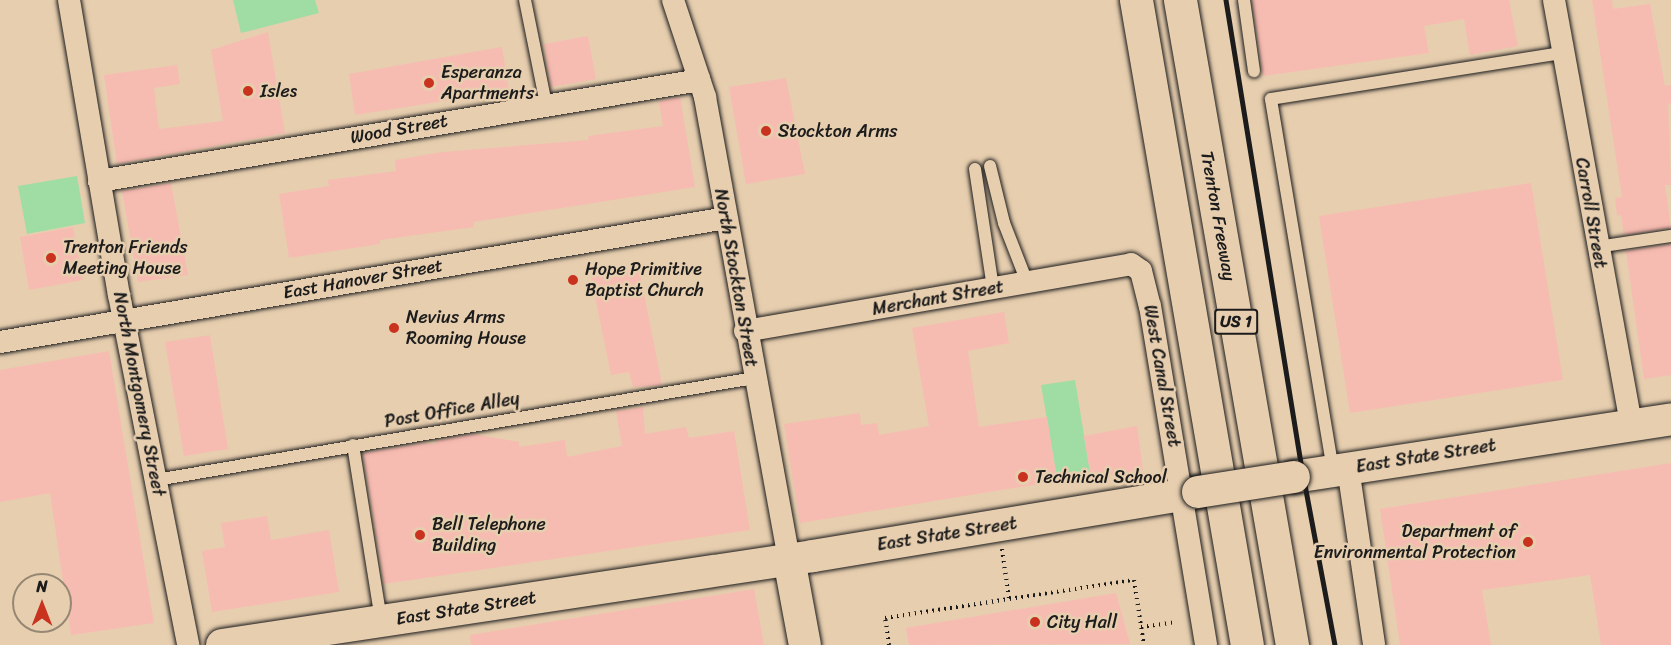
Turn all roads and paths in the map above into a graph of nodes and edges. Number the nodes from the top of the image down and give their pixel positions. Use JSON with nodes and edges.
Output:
{"nodes":[{"id":1,"x":69,"y":0,"type":"edge"},
{"id":2,"x":525,"y":0,"type":"edge"},
{"id":3,"x":673,"y":0,"type":"edge"},
{"id":4,"x":1136,"y":0,"type":"edge"},
{"id":5,"x":1180,"y":0,"type":"edge"},
{"id":6,"x":1244,"y":0,"type":"edge"},
{"id":7,"x":1554,"y":0,"type":"edge"},
{"id":8,"x":1563,"y":52,"type":"junction"},
{"id":9,"x":1254,"y":71,"type":"dead end"},
{"id":10,"x":700,"y":80,"type":"junction"},
{"id":11,"x":546,"y":104,"type":"junction"},
{"id":12,"x":990,"y":166,"type":"dead end"},
{"id":13,"x":975,"y":169,"type":"dead end"},
{"id":14,"x":99,"y":181,"type":"junction"},
{"id":15,"x":726,"y":218,"type":"junction"},
{"id":16,"x":1671,"y":236,"type":"edge"},
{"id":17,"x":1597,"y":247,"type":"junction"},
{"id":18,"x":1131,"y":264,"type":"joint"},
{"id":19,"x":1027,"y":282,"type":"junction"},
{"id":20,"x":993,"y":288,"type":"junction"},
{"id":21,"x":124,"y":321,"type":"junction"},
{"id":22,"x":745,"y":331,"type":"junction"},
{"id":23,"x":0,"y":342,"type":"edge"},
{"id":24,"x":754,"y":378,"type":"junction"},
{"id":25,"x":1671,"y":419,"type":"edge"},
{"id":26,"x":1631,"y":425,"type":"junction"},
{"id":27,"x":353,"y":445,"type":"junction"},
{"id":28,"x":1340,"y":469,"type":"junction"},
{"id":29,"x":156,"y":480,"type":"junction"},
{"id":30,"x":1190,"y":493,"type":"junction"},
{"id":31,"x":1002,"y":548,"type":"dead end"},
{"id":32,"x":789,"y":559,"type":"junction"},
{"id":33,"x":1009,"y":599,"type":"junction"},
{"id":34,"x":381,"y":621,"type":"junction"},
{"id":35,"x":1176,"y":622,"type":"dead end"},
{"id":36,"x":1141,"y":627,"type":"junction"},
{"id":37,"x":188,"y":645,"type":"edge"},
{"id":38,"x":222,"y":645,"type":"edge"},
{"id":39,"x":805,"y":645,"type":"edge"},
{"id":40,"x":889,"y":645,"type":"edge"},
{"id":41,"x":1144,"y":645,"type":"edge"},
{"id":42,"x":1206,"y":645,"type":"edge"},
{"id":43,"x":1247,"y":645,"type":"edge"},
{"id":44,"x":1292,"y":645,"type":"edge"},
{"id":45,"x":1374,"y":645,"type":"edge"}],
"edges":[{"from":1,"to":14,"type":"street","name":"North Montgomery Street"},
{"from":2,"to":11,"type":"lane"},
{"from":3,"to":10,"type":"street","name":"North Stockton Street"},
{"from":4,"to":43,"type":"highway","number":"US 1"},
{"from":5,"to":44,"type":"highway","name":"Trenton Freeway","number":"US 1"},
{"from":6,"to":9,"type":"lane"},
{"from":7,"to":8,"type":"street","name":"Carroll Street"},
{"from":8,"to":17,"type":"street","name":"Carroll Street"},
{"from":8,"to":28,"type":"lane"},
{"from":10,"to":11,"type":"street","name":"Wood Street"},
{"from":10,"to":15,"type":"street","name":"North Stockton Street"},
{"from":11,"to":14,"type":"street","name":"Wood Street"},
{"from":12,"to":19,"type":"lane"},
{"from":13,"to":20,"type":"lane"},
{"from":14,"to":21,"type":"street","name":"North Montgomery Street"},
{"from":15,"to":21,"type":"street","name":"East Hanover Street"},
{"from":15,"to":22,"type":"street","name":"North Stockton Street"},
{"from":16,"to":17,"type":"lane"},
{"from":17,"to":26,"type":"street","name":"Carroll Street"},
{"from":18,"to":19,"type":"street","name":"Merchant Street"},
{"from":18,"to":30,"type":"street","name":"West Canal Street"},
{"from":19,"to":20,"type":"street","name":"Merchant Street"},
{"from":20,"to":22,"type":"street","name":"Merchant Street"},
{"from":21,"to":23,"type":"street","name":"East Hanover Street"},
{"from":21,"to":29,"type":"street","name":"North Montgomery Street"},
{"from":22,"to":24,"type":"street","name":"North Stockton Street"},
{"from":24,"to":27,"type":"lane","name":"Post Office Alley"},
{"from":24,"to":32,"type":"street","name":"North Stockton Street"},
{"from":25,"to":26,"type":"street","name":"East State Street"},
{"from":26,"to":28,"type":"street","name":"East State Street"},
{"from":27,"to":29,"type":"lane","name":"Post Office Alley"},
{"from":27,"to":34,"type":"lane"},
{"from":28,"to":30,"type":"street","name":"East State Street","bridge":true},
{"from":28,"to":45,"type":"street"},
{"from":29,"to":37,"type":"street","name":"North Montgomery Street"},
{"from":30,"to":32,"type":"street","name":"East State Street"},
{"from":30,"to":42,"type":"street","name":"West Canal Street"},
{"from":31,"to":33,"type":"path"},
{"from":32,"to":34,"type":"street","name":"East State Street"},
{"from":32,"to":39,"type":"street"},
{"from":33,"to":36,"type":"path"},
{"from":33,"to":40,"type":"path"},
{"from":34,"to":38,"type":"street","name":"East State Street"},
{"from":35,"to":36,"type":"path"},
{"from":36,"to":41,"type":"path"}]}
